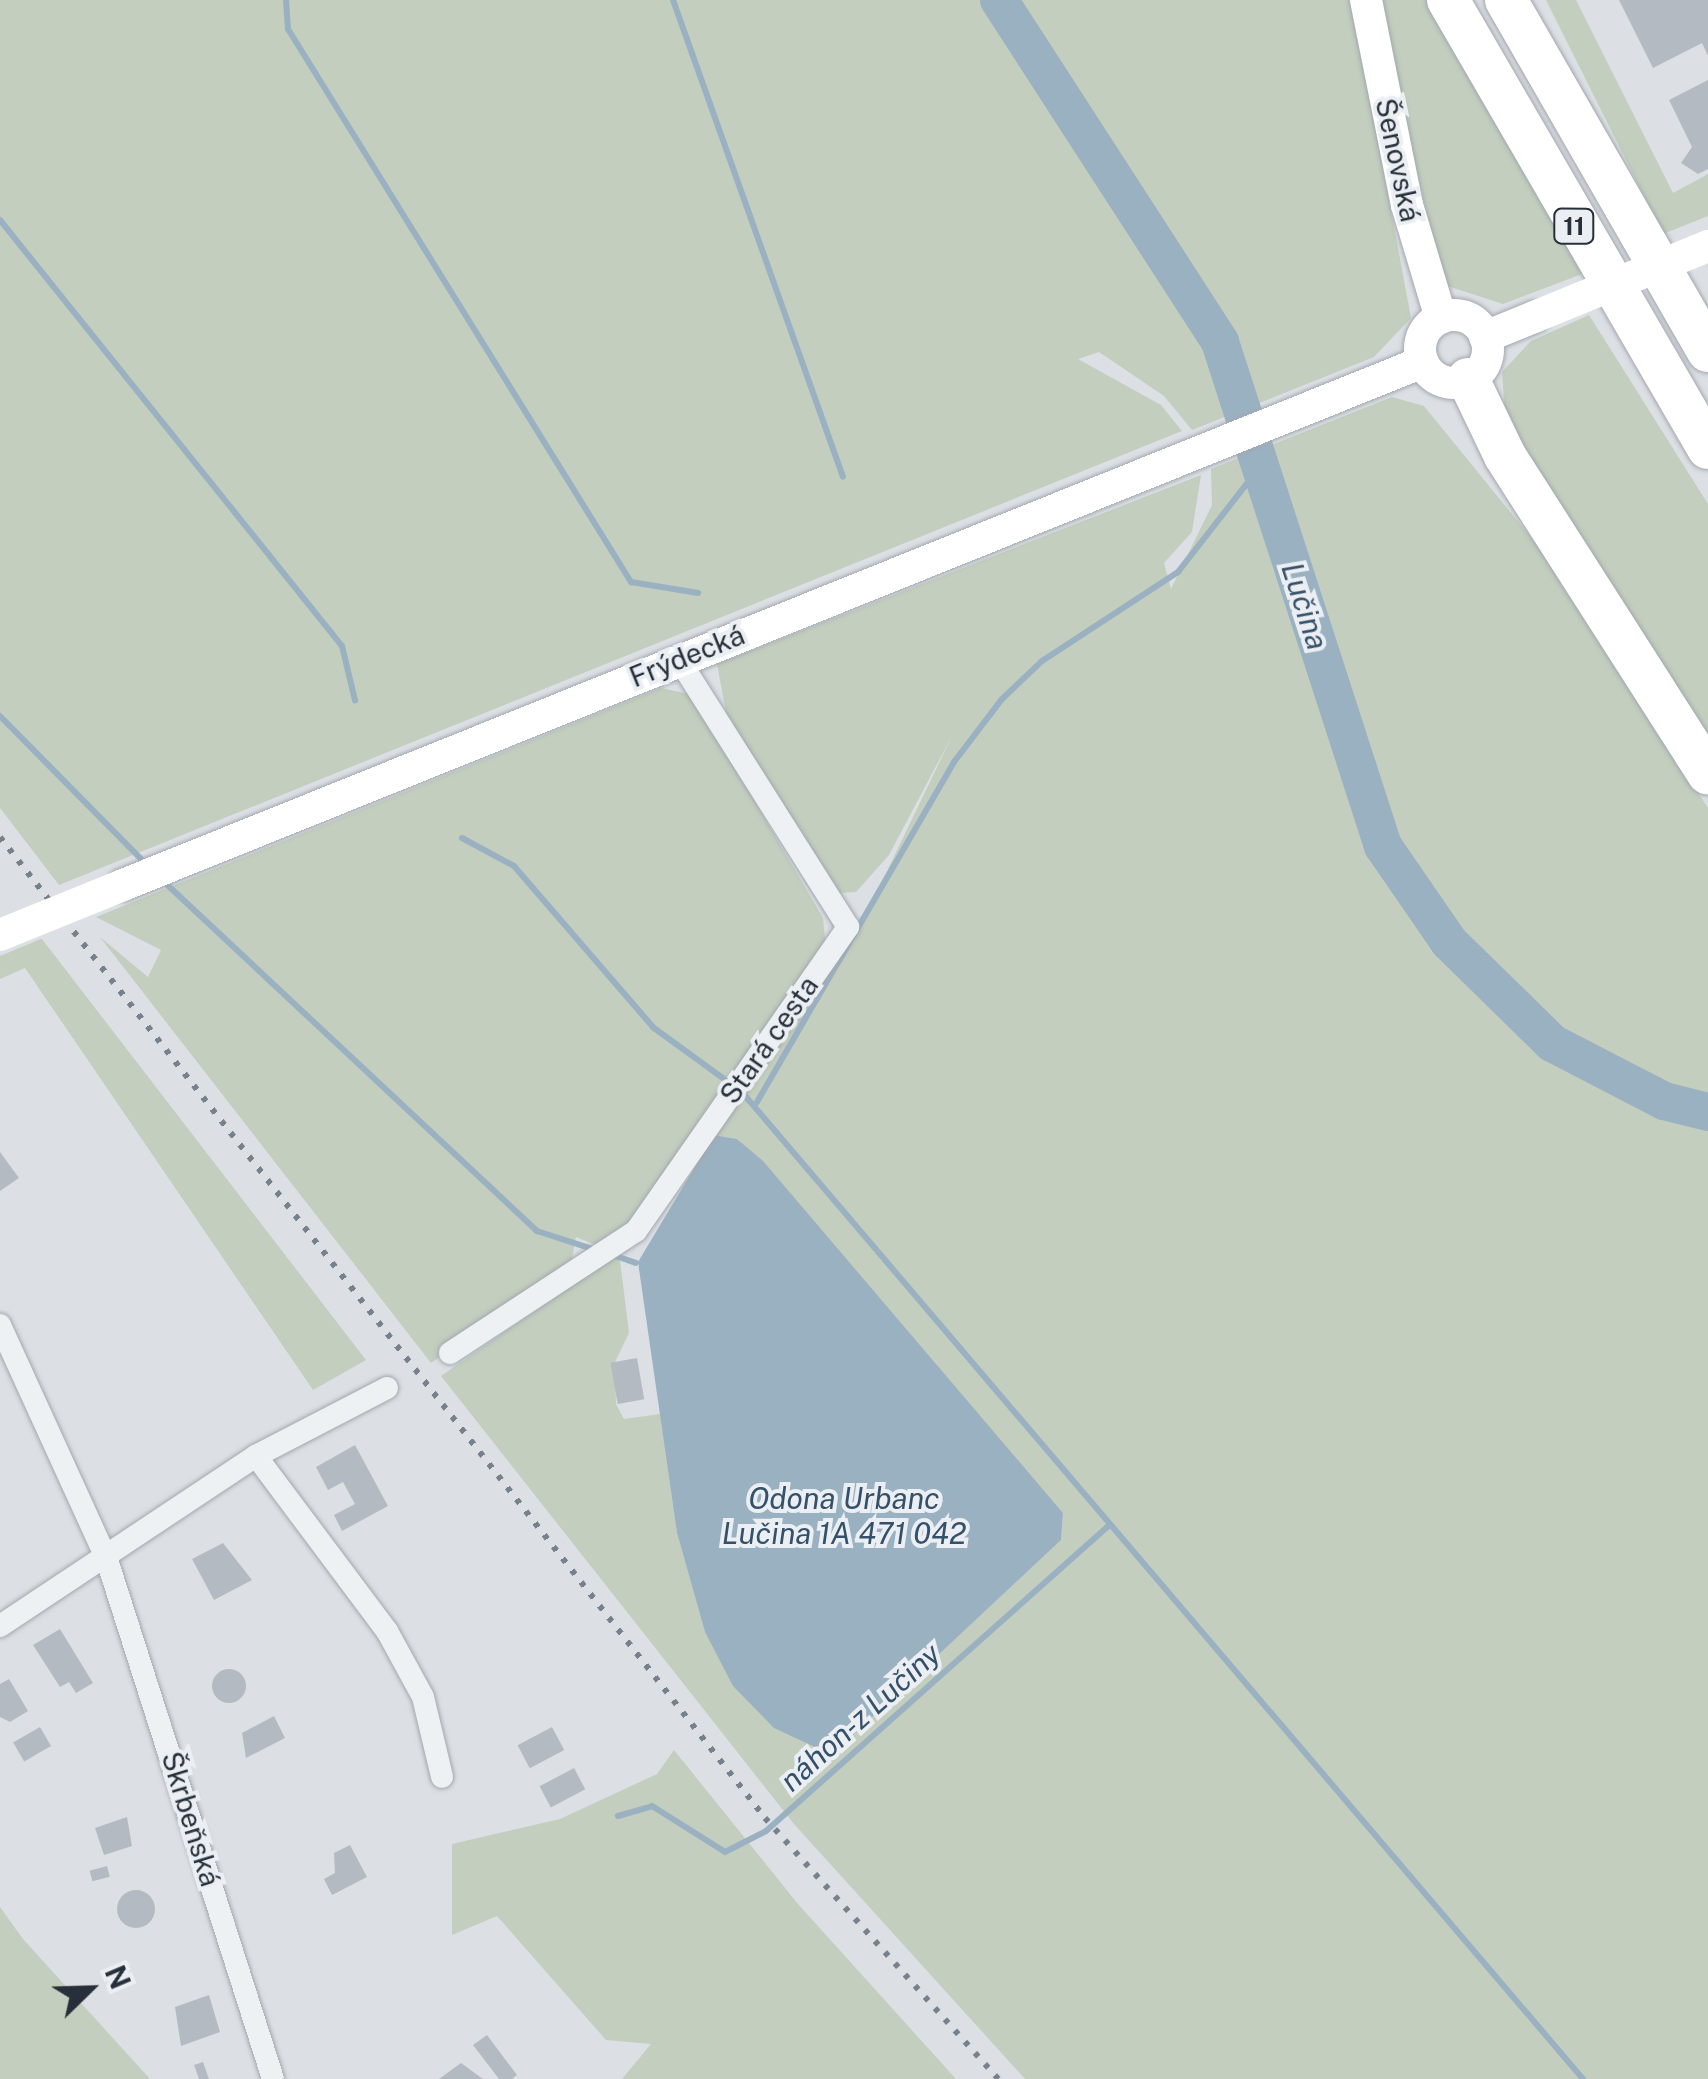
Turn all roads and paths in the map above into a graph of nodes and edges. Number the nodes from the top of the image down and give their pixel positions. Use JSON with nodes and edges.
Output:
{"nodes":[{"id":1,"x":1366,"y":0,"type":"edge"},
{"id":2,"x":1448,"y":0,"type":"edge"},
{"id":3,"x":1506,"y":0,"type":"edge"},
{"id":4,"x":1708,"y":246,"type":"edge"},
{"id":5,"x":1441,"y":318,"type":"junction"},
{"id":6,"x":1485,"y":337,"type":"junction"},
{"id":7,"x":1708,"y":351,"type":"edge"},
{"id":8,"x":1423,"y":362,"type":"junction"},
{"id":9,"x":1468,"y":380,"type":"junction"},
{"id":10,"x":1708,"y":448,"type":"edge"},
{"id":11,"x":679,"y":660,"type":"junction"},
{"id":12,"x":1708,"y":774,"type":"edge"},
{"id":13,"x":0,"y":935,"type":"edge"},
{"id":14,"x":0,"y":1326,"type":"edge"},
{"id":15,"x":450,"y":1353,"type":"dead end"},
{"id":16,"x":387,"y":1388,"type":"dead end"},
{"id":17,"x":256,"y":1456,"type":"junction"},
{"id":18,"x":108,"y":1560,"type":"junction"},
{"id":19,"x":0,"y":1626,"type":"edge"},
{"id":20,"x":442,"y":1778,"type":"dead end"},
{"id":21,"x":272,"y":2079,"type":"edge"}],
"edges":[{"from":1,"to":5,"type":"main road","name":"Šenovská"},
{"from":2,"to":10,"type":"highway","number":"11"},
{"from":3,"to":7,"type":"highway","number":"11"},
{"from":4,"to":6,"type":"main road","bridge":true},
{"from":5,"to":6,"type":"main road"},
{"from":5,"to":8,"type":"main road"},
{"from":6,"to":9,"type":"main road"},
{"from":8,"to":9,"type":"main road"},
{"from":8,"to":11,"type":"main road","name":"Frýdecká"},
{"from":9,"to":12,"type":"highway"},
{"from":11,"to":13,"type":"main road","name":"Frýdecká","bridge":true},
{"from":11,"to":15,"type":"street","name":"Stará cesta"},
{"from":14,"to":18,"type":"street","name":"Škrbeňská"},
{"from":16,"to":17,"type":"street"},
{"from":17,"to":18,"type":"street"},
{"from":17,"to":20,"type":"street"},
{"from":18,"to":19,"type":"street"},
{"from":18,"to":21,"type":"street","name":"Škrbeňská"}]}
